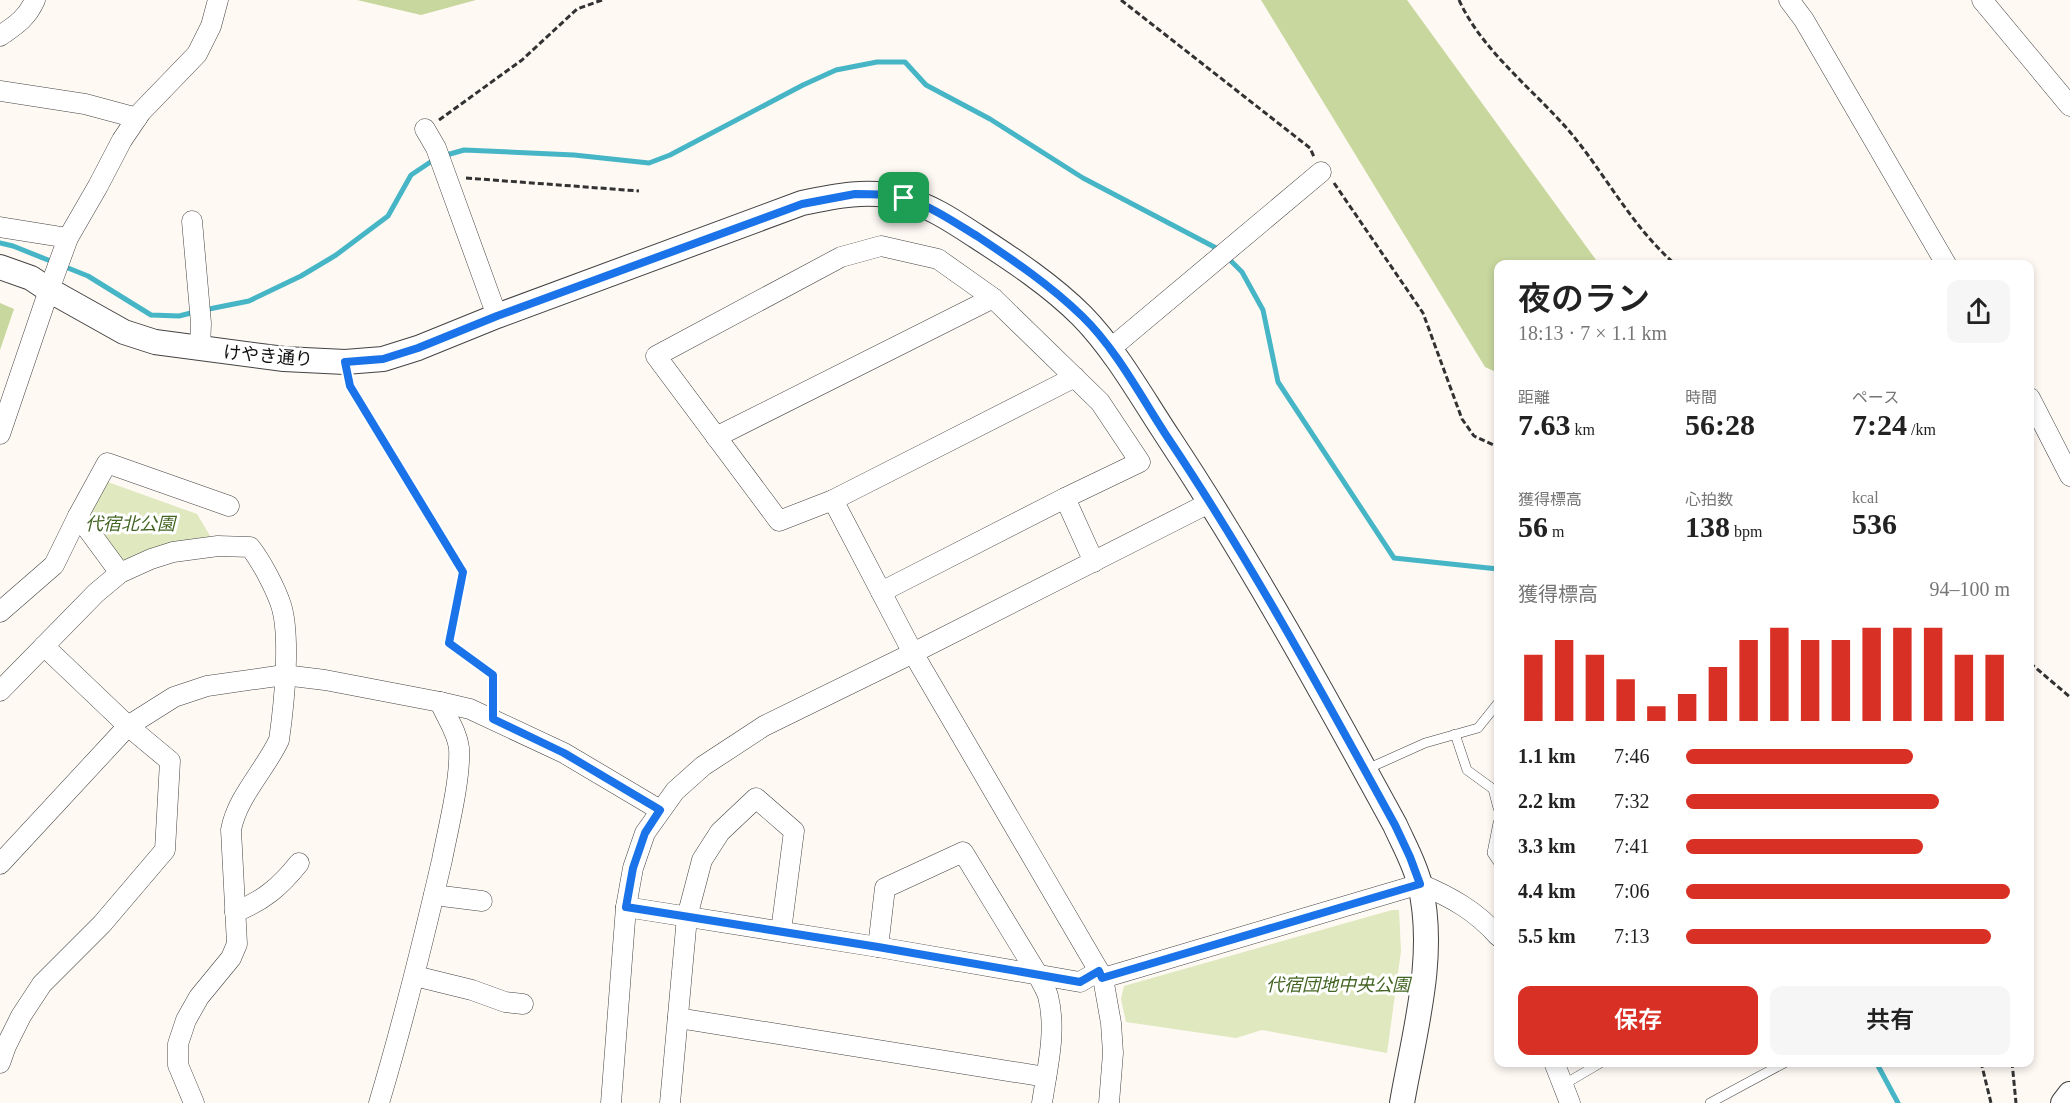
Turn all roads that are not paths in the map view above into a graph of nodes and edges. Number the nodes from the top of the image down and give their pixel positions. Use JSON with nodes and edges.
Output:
{"nodes":[{"id":1,"x":35,"y":0,"type":"edge"},
{"id":2,"x":219,"y":0,"type":"edge"},
{"id":3,"x":1790,"y":0,"type":"edge"},
{"id":4,"x":1982,"y":0,"type":"edge"},
{"id":5,"x":0,"y":36,"type":"edge"},
{"id":6,"x":0,"y":90,"type":"edge"},
{"id":7,"x":2070,"y":106,"type":"edge"},
{"id":8,"x":137,"y":118,"type":"junction"},
{"id":9,"x":425,"y":129,"type":"road end"},
{"id":10,"x":1321,"y":172,"type":"road end"},
{"id":11,"x":192,"y":221,"type":"dead end"},
{"id":12,"x":0,"y":227,"type":"edge"},
{"id":13,"x":68,"y":238,"type":"junction"},
{"id":14,"x":1944,"y":260,"type":"edge"},
{"id":15,"x":0,"y":267,"type":"edge"},
{"id":16,"x":49,"y":290,"type":"junction"},
{"id":17,"x":993,"y":298,"type":"junction"},
{"id":18,"x":497,"y":316,"type":"junction"},
{"id":19,"x":200,"y":349,"type":"junction"},
{"id":20,"x":1110,"y":349,"type":"junction"},
{"id":21,"x":1075,"y":377,"type":"junction"},
{"id":22,"x":2034,"y":405,"type":"edge"},
{"id":23,"x":0,"y":434,"type":"edge"},
{"id":24,"x":716,"y":437,"type":"junction"},
{"id":25,"x":2070,"y":476,"type":"edge"},
{"id":26,"x":1065,"y":498,"type":"junction"},
{"id":27,"x":833,"y":500,"type":"junction"},
{"id":28,"x":1211,"y":502,"type":"junction"},
{"id":29,"x":229,"y":506,"type":"dead end"},
{"id":30,"x":78,"y":516,"type":"junction"},
{"id":31,"x":1094,"y":562,"type":"junction"},
{"id":32,"x":120,"y":573,"type":"junction"},
{"id":33,"x":881,"y":592,"type":"junction"},
{"id":34,"x":0,"y":612,"type":"edge"},
{"id":35,"x":44,"y":646,"type":"junction"},
{"id":36,"x":913,"y":653,"type":"junction"},
{"id":37,"x":284,"y":675,"type":"junction"},
{"id":38,"x":0,"y":691,"type":"edge"},
{"id":39,"x":440,"y":702,"type":"junction"},
{"id":40,"x":1494,"y":708,"type":"edge"},
{"id":41,"x":128,"y":726,"type":"junction"},
{"id":42,"x":1455,"y":734,"type":"junction"},
{"id":43,"x":1364,"y":770,"type":"junction"},
{"id":44,"x":1494,"y":793,"type":"edge"},
{"id":45,"x":660,"y":810,"type":"junction"},
{"id":46,"x":299,"y":863,"type":"dead end"},
{"id":47,"x":0,"y":864,"type":"edge"},
{"id":48,"x":1420,"y":884,"type":"junction"},
{"id":49,"x":434,"y":895,"type":"junction"},
{"id":50,"x":482,"y":900,"type":"dead end"},
{"id":51,"x":626,"y":907,"type":"junction"},
{"id":52,"x":235,"y":912,"type":"junction"},
{"id":53,"x":687,"y":917,"type":"junction"},
{"id":54,"x":781,"y":931,"type":"junction"},
{"id":55,"x":1494,"y":931,"type":"edge"},
{"id":56,"x":878,"y":947,"type":"junction"},
{"id":57,"x":1038,"y":975,"type":"junction"},
{"id":58,"x":1101,"y":975,"type":"junction"},
{"id":59,"x":415,"y":976,"type":"junction"},
{"id":60,"x":523,"y":1004,"type":"dead end"},
{"id":61,"x":678,"y":1018,"type":"junction"},
{"id":62,"x":0,"y":1063,"type":"edge"},
{"id":63,"x":1556,"y":1067,"type":"edge"},
{"id":64,"x":1596,"y":1067,"type":"edge"},
{"id":65,"x":1777,"y":1067,"type":"edge"},
{"id":66,"x":1046,"y":1077,"type":"junction"},
{"id":67,"x":1566,"y":1094,"type":"edge"},
{"id":68,"x":2070,"y":1094,"type":"edge"},
{"id":69,"x":194,"y":1103,"type":"edge"},
{"id":70,"x":379,"y":1103,"type":"edge"},
{"id":71,"x":611,"y":1103,"type":"edge"},
{"id":72,"x":670,"y":1103,"type":"edge"},
{"id":73,"x":1042,"y":1103,"type":"edge"},
{"id":74,"x":1109,"y":1103,"type":"edge"},
{"id":75,"x":1402,"y":1103,"type":"edge"},
{"id":76,"x":1710,"y":1103,"type":"edge"},
{"id":77,"x":2063,"y":1103,"type":"edge"}],
"edges":[{"from":1,"to":5,"type":"street"},
{"from":2,"to":8,"type":"street"},
{"from":3,"to":14,"type":"street"},
{"from":4,"to":7,"type":"street"},
{"from":6,"to":8,"type":"street"},
{"from":8,"to":13,"type":"street"},
{"from":9,"to":18,"type":"street"},
{"from":10,"to":20,"type":"street"},
{"from":11,"to":19,"type":"street"},
{"from":12,"to":13,"type":"street"},
{"from":13,"to":16,"type":"street"},
{"from":15,"to":16,"type":"street","name":"けやき通り"},
{"from":16,"to":19,"type":"street","name":"けやき通り"},
{"from":16,"to":23,"type":"street"},
{"from":17,"to":21,"type":"street"},
{"from":17,"to":24,"type":"street"},
{"from":17,"to":24,"type":"street"},
{"from":18,"to":19,"type":"street","name":"けやき通り"},
{"from":18,"to":20,"type":"street","name":"けやき通り"},
{"from":20,"to":28,"type":"street","name":"けやき通り"},
{"from":21,"to":26,"type":"street"},
{"from":21,"to":27,"type":"street"},
{"from":22,"to":25,"type":"street"},
{"from":24,"to":27,"type":"street"},
{"from":26,"to":31,"type":"street"},
{"from":26,"to":33,"type":"street"},
{"from":27,"to":33,"type":"street"},
{"from":28,"to":31,"type":"street"},
{"from":28,"to":43,"type":"street","name":"けやき通り"},
{"from":29,"to":30,"type":"street"},
{"from":30,"to":32,"type":"street"},
{"from":30,"to":34,"type":"street"},
{"from":31,"to":36,"type":"street"},
{"from":32,"to":35,"type":"street"},
{"from":32,"to":37,"type":"street"},
{"from":33,"to":36,"type":"street"},
{"from":35,"to":38,"type":"street"},
{"from":35,"to":41,"type":"street"},
{"from":36,"to":45,"type":"street"},
{"from":36,"to":58,"type":"street"},
{"from":37,"to":39,"type":"street"},
{"from":37,"to":41,"type":"street"},
{"from":37,"to":52,"type":"street"},
{"from":39,"to":45,"type":"street"},
{"from":39,"to":49,"type":"street"},
{"from":40,"to":42,"type":"lane"},
{"from":41,"to":47,"type":"street"},
{"from":41,"to":62,"type":"street"},
{"from":42,"to":43,"type":"lane"},
{"from":42,"to":44,"type":"lane"},
{"from":43,"to":48,"type":"street","name":"けやき通り"},
{"from":45,"to":51,"type":"street"},
{"from":46,"to":52,"type":"street"},
{"from":48,"to":55,"type":"street"},
{"from":48,"to":58,"type":"street"},
{"from":48,"to":75,"type":"street","name":"けやき通り"},
{"from":49,"to":50,"type":"street"},
{"from":49,"to":59,"type":"street"},
{"from":51,"to":53,"type":"street"},
{"from":51,"to":71,"type":"street"},
{"from":52,"to":69,"type":"street"},
{"from":53,"to":54,"type":"street"},
{"from":53,"to":54,"type":"street"},
{"from":53,"to":61,"type":"street"},
{"from":54,"to":56,"type":"street"},
{"from":56,"to":57,"type":"street"},
{"from":56,"to":57,"type":"street"},
{"from":57,"to":58,"type":"street"},
{"from":57,"to":66,"type":"street"},
{"from":58,"to":74,"type":"street"},
{"from":59,"to":60,"type":"street"},
{"from":59,"to":70,"type":"street"},
{"from":61,"to":66,"type":"street"},
{"from":61,"to":72,"type":"street"},
{"from":63,"to":67,"type":"street"},
{"from":64,"to":67,"type":"lane"},
{"from":65,"to":76,"type":"lane"},
{"from":66,"to":73,"type":"street"},
{"from":68,"to":77,"type":"street"}]}
